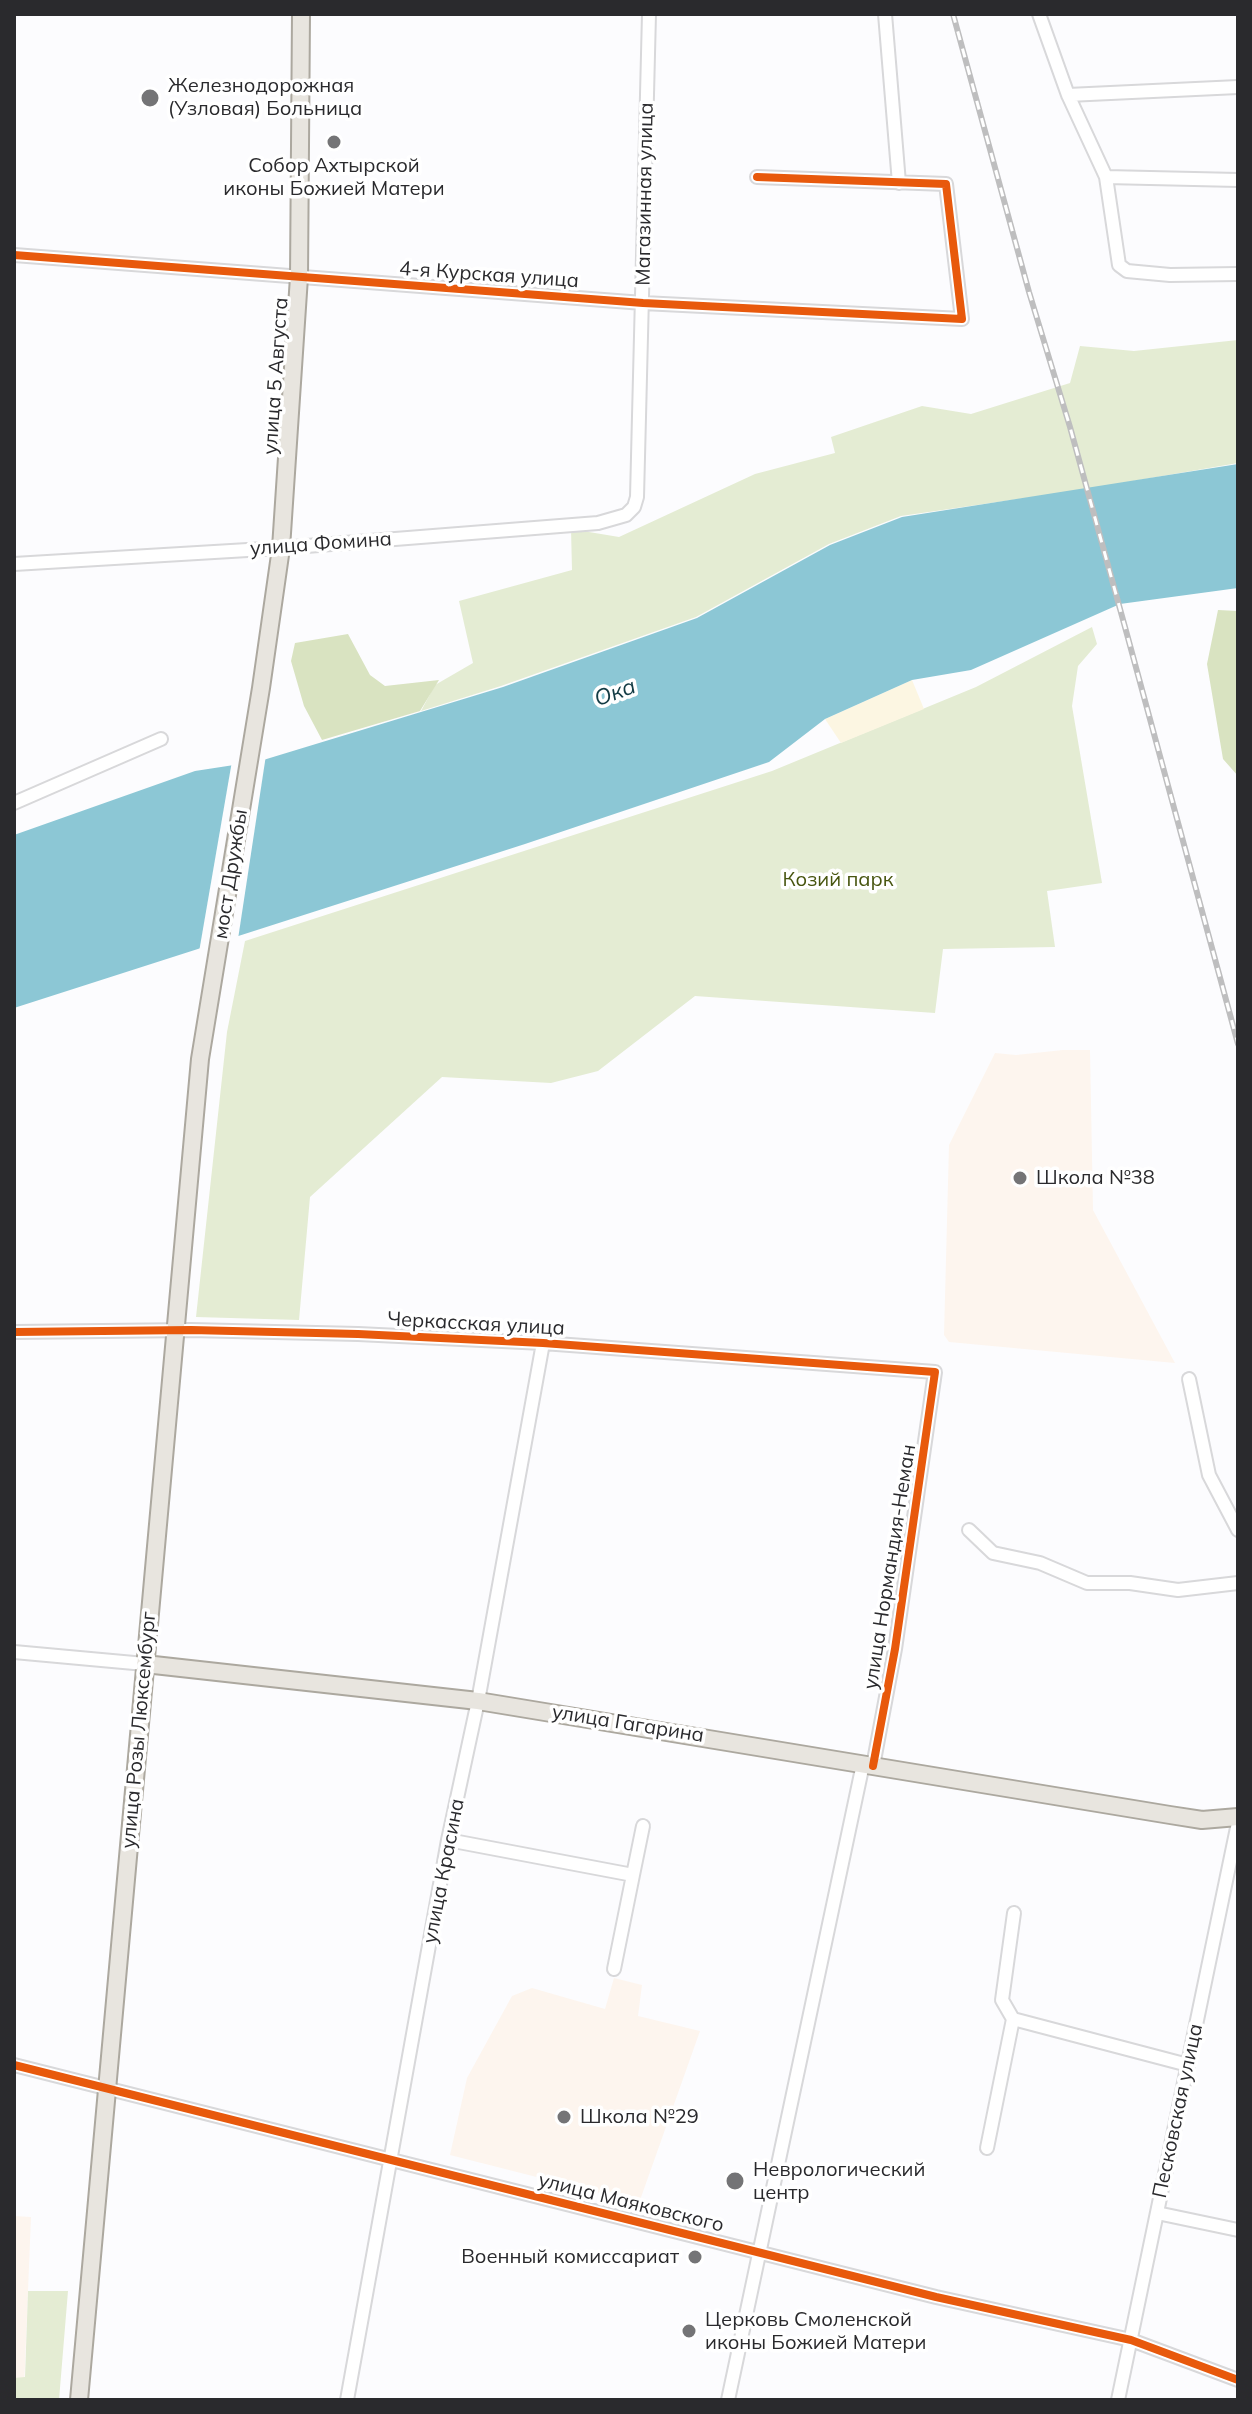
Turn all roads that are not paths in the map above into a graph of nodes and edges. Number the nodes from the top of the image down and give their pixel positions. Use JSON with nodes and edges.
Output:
{"nodes":[{"id":1,"x":301,"y":14,"type":"edge"},
{"id":2,"x":649,"y":14,"type":"edge"},
{"id":3,"x":885,"y":14,"type":"edge"},
{"id":4,"x":1039,"y":14,"type":"edge"},
{"id":5,"x":1238,"y":87,"type":"edge"},
{"id":6,"x":1068,"y":95,"type":"junction"},
{"id":7,"x":757,"y":177,"type":"dead end"},
{"id":8,"x":1106,"y":177,"type":"junction"},
{"id":9,"x":1238,"y":180,"type":"edge"},
{"id":10,"x":899,"y":183,"type":"junction"},
{"id":11,"x":14,"y":255,"type":"edge"},
{"id":12,"x":1238,"y":274,"type":"edge"},
{"id":13,"x":299,"y":277,"type":"junction"},
{"id":14,"x":643,"y":303,"type":"junction"},
{"id":15,"x":626,"y":515,"type":"joint"},
{"id":16,"x":281,"y":548,"type":"junction"},
{"id":17,"x":14,"y":564,"type":"edge"},
{"id":18,"x":261,"y":688,"type":"joint"},
{"id":19,"x":161,"y":739,"type":"dead end"},
{"id":20,"x":14,"y":803,"type":"edge"},
{"id":21,"x":200,"y":1059,"type":"joint"},
{"id":22,"x":175,"y":1330,"type":"junction"},
{"id":23,"x":14,"y":1332,"type":"edge"},
{"id":24,"x":543,"y":1343,"type":"junction"},
{"id":25,"x":935,"y":1372,"type":"joint"},
{"id":26,"x":1189,"y":1379,"type":"dead end"},
{"id":27,"x":969,"y":1530,"type":"dead end"},
{"id":28,"x":1238,"y":1530,"type":"edge"},
{"id":29,"x":1238,"y":1583,"type":"edge"},
{"id":30,"x":14,"y":1652,"type":"edge"},
{"id":31,"x":145,"y":1664,"type":"junction"},
{"id":32,"x":478,"y":1701,"type":"junction"},
{"id":33,"x":868,"y":1765,"type":"junction"},
{"id":34,"x":1238,"y":1820,"type":"edge"},
{"id":35,"x":643,"y":1826,"type":"dead end"},
{"id":36,"x":448,"y":1840,"type":"junction"},
{"id":37,"x":633,"y":1875,"type":"junction"},
{"id":38,"x":1014,"y":1913,"type":"dead end"},
{"id":39,"x":614,"y":1969,"type":"dead end"},
{"id":40,"x":1013,"y":2019,"type":"junction"},
{"id":41,"x":14,"y":2065,"type":"edge"},
{"id":42,"x":1188,"y":2065,"type":"junction"},
{"id":43,"x":107,"y":2087,"type":"junction"},
{"id":44,"x":987,"y":2148,"type":"dead end"},
{"id":45,"x":391,"y":2158,"type":"junction"},
{"id":46,"x":1157,"y":2213,"type":"junction"},
{"id":47,"x":1238,"y":2230,"type":"edge"},
{"id":48,"x":759,"y":2253,"type":"junction"},
{"id":49,"x":1131,"y":2340,"type":"junction"},
{"id":50,"x":1238,"y":2380,"type":"edge"},
{"id":51,"x":79,"y":2400,"type":"edge"},
{"id":52,"x":347,"y":2400,"type":"edge"},
{"id":53,"x":728,"y":2400,"type":"edge"},
{"id":54,"x":1118,"y":2400,"type":"edge"}],
"edges":[{"from":1,"to":13,"type":"main road","name":"улица 5 Августа"},
{"from":2,"to":14,"type":"street","name":"Магазинная улица"},
{"from":3,"to":10,"type":"street"},
{"from":4,"to":6,"type":"street"},
{"from":5,"to":6,"type":"street"},
{"from":6,"to":8,"type":"street"},
{"from":7,"to":10,"type":"street"},
{"from":8,"to":9,"type":"street"},
{"from":8,"to":12,"type":"street"},
{"from":10,"to":14,"type":"street","name":"4-я Курская улица"},
{"from":11,"to":13,"type":"street","name":"4-я Курская улица"},
{"from":13,"to":14,"type":"street","name":"4-я Курская улица"},
{"from":13,"to":16,"type":"main road","name":"улица 5 Августа"},
{"from":14,"to":15,"type":"street","name":"Магазинная улица"},
{"from":15,"to":16,"type":"street","name":"улица Фомина"},
{"from":16,"to":17,"type":"street","name":"улица Фомина"},
{"from":16,"to":18,"type":"main road","name":"улица 5 Августа"},
{"from":18,"to":21,"type":"main road","name":"мост Дружбы"},
{"from":19,"to":20,"type":"street"},
{"from":21,"to":22,"type":"main road","name":"улица Розы Люксембург"},
{"from":22,"to":23,"type":"street","name":"Черкасская улица"},
{"from":22,"to":24,"type":"street","name":"Черкасская улица"},
{"from":22,"to":31,"type":"main road","name":"улица Розы Люксембург"},
{"from":24,"to":25,"type":"street","name":"Черкасская улица"},
{"from":24,"to":32,"type":"street","name":"улица Красина"},
{"from":25,"to":33,"type":"street","name":"улица Нормандия-Неман"},
{"from":26,"to":28,"type":"street"},
{"from":27,"to":29,"type":"street"},
{"from":30,"to":31,"type":"street","name":"улица Гагарина"},
{"from":31,"to":32,"type":"main road","name":"улица Гагарина"},
{"from":31,"to":43,"type":"main road","name":"улица Розы Люксембург"},
{"from":32,"to":33,"type":"main road","name":"улица Гагарина"},
{"from":32,"to":36,"type":"street","name":"улица Красина"},
{"from":33,"to":34,"type":"main road","name":"улица Гагарина"},
{"from":33,"to":48,"type":"street","name":"улица Нормандия-Неман"},
{"from":34,"to":42,"type":"street","name":"Песковская улица"},
{"from":35,"to":37,"type":"street"},
{"from":36,"to":37,"type":"street"},
{"from":36,"to":45,"type":"street","name":"улица Красина"},
{"from":37,"to":39,"type":"street"},
{"from":38,"to":40,"type":"street"},
{"from":40,"to":42,"type":"street"},
{"from":40,"to":44,"type":"street"},
{"from":41,"to":43,"type":"street","name":"улица Маяковского"},
{"from":42,"to":46,"type":"street","name":"Песковская улица"},
{"from":43,"to":45,"type":"street","name":"улица Маяковского"},
{"from":43,"to":51,"type":"main road","name":"улица Розы Люксембург"},
{"from":45,"to":48,"type":"street","name":"улица Маяковского"},
{"from":45,"to":52,"type":"street","name":"улица Красина"},
{"from":46,"to":47,"type":"street"},
{"from":46,"to":49,"type":"street","name":"Песковская улица"},
{"from":48,"to":49,"type":"street","name":"улица Маяковского"},
{"from":48,"to":53,"type":"street","name":"улица Нормандия-Неман"},
{"from":49,"to":50,"type":"street","name":"улица Маяковского"},
{"from":49,"to":54,"type":"street","name":"Песковская улица"}]}
